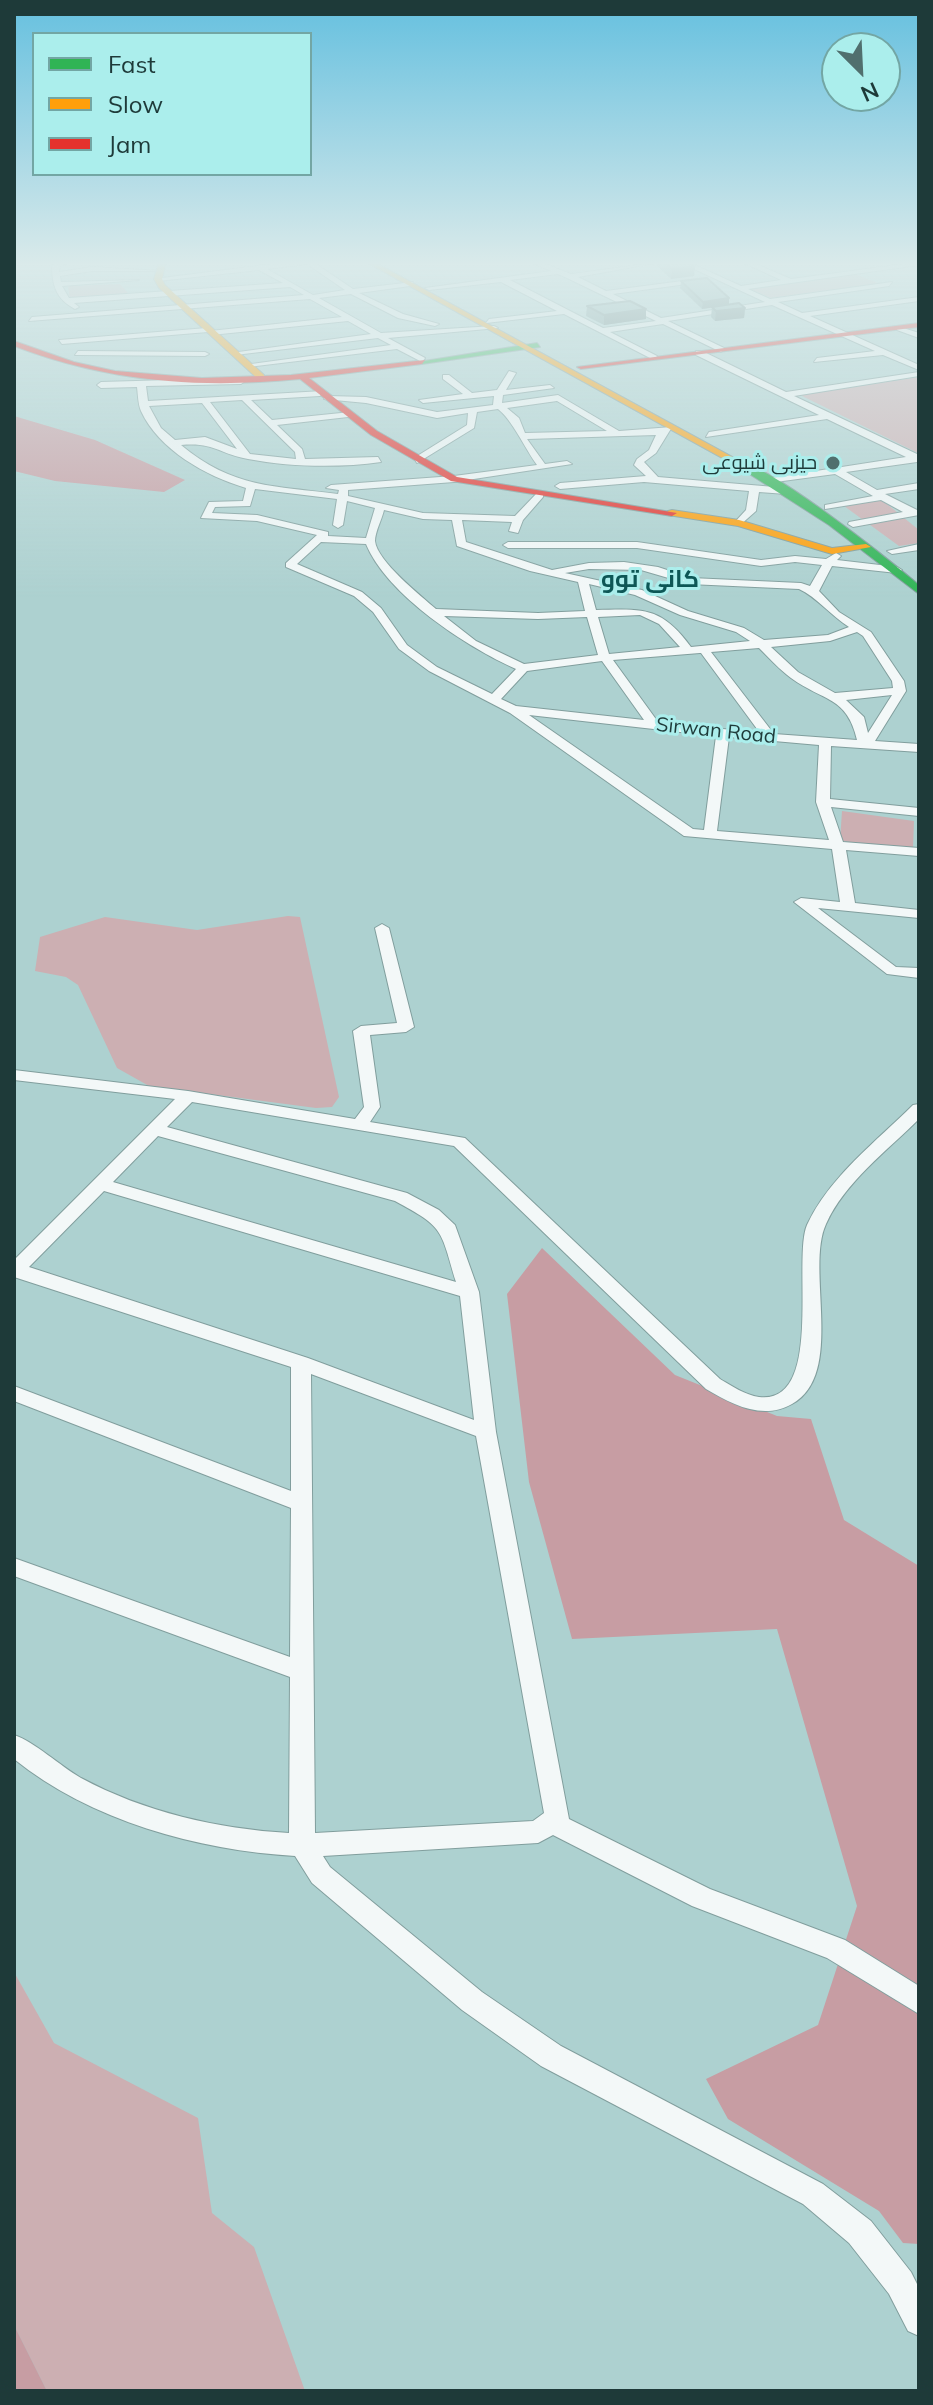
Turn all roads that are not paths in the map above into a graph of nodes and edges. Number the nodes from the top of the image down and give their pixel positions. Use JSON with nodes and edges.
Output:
{"nodes":[{"id":1,"x":287,"y":374,"type":"edge"},
{"id":2,"x":308,"y":374,"type":"edge"},
{"id":3,"x":511,"y":374,"type":"edge"},
{"id":4,"x":579,"y":374,"type":"edge"},
{"id":5,"x":595,"y":374,"type":"edge"},
{"id":6,"x":742,"y":374,"type":"edge"},
{"id":7,"x":918,"y":374,"type":"edge"},
{"id":8,"x":294,"y":376,"type":"junction"},
{"id":9,"x":446,"y":377,"type":"dead end"},
{"id":10,"x":141,"y":384,"type":"junction"},
{"id":11,"x":101,"y":385,"type":"dead end"},
{"id":12,"x":550,"y":388,"type":"dead end"},
{"id":13,"x":501,"y":392,"type":"junction"},
{"id":14,"x":469,"y":394,"type":"junction"},
{"id":15,"x":785,"y":395,"type":"junction"},
{"id":16,"x":324,"y":396,"type":"junction"},
{"id":17,"x":244,"y":398,"type":"junction"},
{"id":18,"x":204,"y":400,"type":"junction"},
{"id":19,"x":423,"y":400,"type":"dead end"},
{"id":20,"x":143,"y":404,"type":"junction"},
{"id":21,"x":500,"y":407,"type":"junction"},
{"id":22,"x":473,"y":412,"type":"junction"},
{"id":23,"x":348,"y":414,"type":"junction"},
{"id":24,"x":827,"y":416,"type":"junction"},
{"id":25,"x":271,"y":423,"type":"junction"},
{"id":26,"x":646,"y":423,"type":"dead end"},
{"id":27,"x":224,"y":429,"type":"junction"},
{"id":28,"x":669,"y":429,"type":"junction"},
{"id":29,"x":615,"y":430,"type":"junction"},
{"id":30,"x":709,"y":435,"type":"junction"},
{"id":31,"x":429,"y":436,"type":"dead end"},
{"id":32,"x":521,"y":436,"type":"junction"},
{"id":33,"x":169,"y":440,"type":"junction"},
{"id":34,"x":442,"y":443,"type":"junction"},
{"id":35,"x":245,"y":456,"type":"junction"},
{"id":36,"x":918,"y":458,"type":"edge"},
{"id":37,"x":378,"y":460,"type":"dead end"},
{"id":38,"x":417,"y":460,"type":"junction"},
{"id":39,"x":301,"y":461,"type":"junction"},
{"id":40,"x":567,"y":464,"type":"dead end"},
{"id":41,"x":540,"y":466,"type":"junction"},
{"id":42,"x":837,"y":471,"type":"junction"},
{"id":43,"x":454,"y":479,"type":"junction"},
{"id":44,"x":655,"y":480,"type":"junction"},
{"id":45,"x":782,"y":484,"type":"junction"},
{"id":46,"x":251,"y":486,"type":"junction"},
{"id":47,"x":919,"y":486,"type":"edge"},
{"id":48,"x":754,"y":490,"type":"junction"},
{"id":49,"x":343,"y":492,"type":"junction"},
{"id":50,"x":550,"y":492,"type":"junction"},
{"id":51,"x":879,"y":495,"type":"junction"},
{"id":52,"x":380,"y":507,"type":"junction"},
{"id":53,"x":828,"y":507,"type":"junction"},
{"id":54,"x":912,"y":514,"type":"edge"},
{"id":55,"x":457,"y":519,"type":"junction"},
{"id":56,"x":518,"y":519,"type":"junction"},
{"id":57,"x":739,"y":523,"type":"junction"},
{"id":58,"x":853,"y":524,"type":"junction"},
{"id":59,"x":338,"y":525,"type":"dead end"},
{"id":60,"x":919,"y":525,"type":"edge"},
{"id":61,"x":321,"y":539,"type":"junction"},
{"id":62,"x":370,"y":541,"type":"junction"},
{"id":63,"x":586,"y":544,"type":"junction"},
{"id":64,"x":508,"y":545,"type":"junction"},
{"id":65,"x":866,"y":547,"type":"junction"},
{"id":66,"x":919,"y":547,"type":"edge"},
{"id":67,"x":491,"y":554,"type":"junction"},
{"id":68,"x":836,"y":557,"type":"junction"},
{"id":69,"x":894,"y":560,"type":"junction"},
{"id":70,"x":761,"y":563,"type":"junction"},
{"id":71,"x":590,"y":564,"type":"junction"},
{"id":72,"x":547,"y":572,"type":"junction"},
{"id":73,"x":919,"y":575,"type":"edge"},
{"id":74,"x":583,"y":581,"type":"junction"},
{"id":75,"x":763,"y":584,"type":"junction"},
{"id":76,"x":813,"y":591,"type":"junction"},
{"id":77,"x":919,"y":591,"type":"edge"},
{"id":78,"x":679,"y":594,"type":"junction"},
{"id":79,"x":436,"y":612,"type":"junction"},
{"id":80,"x":590,"y":614,"type":"junction"},
{"id":81,"x":858,"y":628,"type":"junction"},
{"id":82,"x":763,"y":645,"type":"junction"},
{"id":83,"x":705,"y":651,"type":"junction"},
{"id":84,"x":689,"y":652,"type":"junction"},
{"id":85,"x":609,"y":659,"type":"junction"},
{"id":86,"x":523,"y":668,"type":"junction"},
{"id":87,"x":900,"y":691,"type":"junction"},
{"id":88,"x":834,"y":697,"type":"junction"},
{"id":89,"x":493,"y":701,"type":"junction"},
{"id":90,"x":514,"y":710,"type":"junction"},
{"id":91,"x":653,"y":724,"type":"junction"},
{"id":92,"x":723,"y":732,"type":"junction"},
{"id":93,"x":770,"y":738,"type":"junction"},
{"id":94,"x":825,"y":742,"type":"junction"},
{"id":95,"x":865,"y":746,"type":"junction"},
{"id":96,"x":919,"y":748,"type":"edge"},
{"id":97,"x":823,"y":802,"type":"junction"},
{"id":98,"x":919,"y":812,"type":"edge"},
{"id":99,"x":710,"y":835,"type":"junction"},
{"id":100,"x":838,"y":846,"type":"junction"},
{"id":101,"x":919,"y":852,"type":"edge"},
{"id":102,"x":848,"y":907,"type":"junction"},
{"id":103,"x":919,"y":914,"type":"edge"},
{"id":104,"x":382,"y":928,"type":"dead end"},
{"id":105,"x":919,"y":973,"type":"edge"},
{"id":106,"x":21,"y":1074,"type":"edge"},
{"id":107,"x":14,"y":1089,"type":"edge"},
{"id":108,"x":188,"y":1096,"type":"junction"},
{"id":109,"x":919,"y":1109,"type":"edge"},
{"id":110,"x":361,"y":1123,"type":"junction"},
{"id":111,"x":157,"y":1130,"type":"junction"},
{"id":112,"x":101,"y":1184,"type":"junction"},
{"id":113,"x":15,"y":1270,"type":"edge"},
{"id":114,"x":469,"y":1292,"type":"junction"},
{"id":115,"x":301,"y":1363,"type":"junction"},
{"id":116,"x":14,"y":1393,"type":"edge"},
{"id":117,"x":486,"y":1432,"type":"junction"},
{"id":118,"x":299,"y":1503,"type":"junction"},
{"id":119,"x":14,"y":1567,"type":"edge"},
{"id":120,"x":299,"y":1670,"type":"junction"},
{"id":121,"x":14,"y":1745,"type":"edge"},
{"id":122,"x":553,"y":1823,"type":"junction"},
{"id":123,"x":302,"y":1845,"type":"junction"},
{"id":124,"x":919,"y":2001,"type":"edge"},
{"id":125,"x":919,"y":2320,"type":"edge"}],
"edges":[{"from":1,"to":8,"type":"main road"},
{"from":2,"to":8,"type":"main road"},
{"from":3,"to":13,"type":"street"},
{"from":4,"to":28,"type":"main road"},
{"from":5,"to":30,"type":"main road"},
{"from":6,"to":15,"type":"street"},
{"from":7,"to":15,"type":"street"},
{"from":8,"to":10,"type":"street"},
{"from":8,"to":16,"type":"main road"},
{"from":9,"to":14,"type":"street"},
{"from":10,"to":11,"type":"street"},
{"from":10,"to":20,"type":"street"},
{"from":12,"to":13,"type":"street"},
{"from":13,"to":14,"type":"street"},
{"from":13,"to":21,"type":"street"},
{"from":14,"to":19,"type":"street"},
{"from":15,"to":24,"type":"street"},
{"from":16,"to":17,"type":"street"},
{"from":16,"to":22,"type":"street"},
{"from":16,"to":23,"type":"main road"},
{"from":17,"to":18,"type":"street"},
{"from":17,"to":25,"type":"street"},
{"from":18,"to":20,"type":"street"},
{"from":18,"to":27,"type":"street"},
{"from":20,"to":33,"type":"street"},
{"from":21,"to":22,"type":"street"},
{"from":21,"to":29,"type":"street"},
{"from":21,"to":32,"type":"street"},
{"from":22,"to":34,"type":"street"},
{"from":23,"to":25,"type":"street"},
{"from":23,"to":38,"type":"main road"},
{"from":24,"to":30,"type":"street"},
{"from":24,"to":36,"type":"street"},
{"from":25,"to":39,"type":"street"},
{"from":26,"to":29,"type":"street"},
{"from":27,"to":33,"type":"street"},
{"from":27,"to":35,"type":"street"},
{"from":28,"to":29,"type":"street"},
{"from":28,"to":44,"type":"street"},
{"from":28,"to":45,"type":"main road"},
{"from":29,"to":32,"type":"street"},
{"from":30,"to":45,"type":"main road"},
{"from":31,"to":34,"type":"street"},
{"from":32,"to":41,"type":"street"},
{"from":33,"to":35,"type":"street"},
{"from":33,"to":46,"type":"street"},
{"from":34,"to":38,"type":"street"},
{"from":35,"to":39,"type":"street"},
{"from":36,"to":42,"type":"street"},
{"from":37,"to":39,"type":"street"},
{"from":38,"to":43,"type":"main road"},
{"from":40,"to":41,"type":"street"},
{"from":41,"to":43,"type":"street"},
{"from":41,"to":50,"type":"street"},
{"from":42,"to":45,"type":"street"},
{"from":42,"to":51,"type":"street"},
{"from":43,"to":49,"type":"street"},
{"from":43,"to":50,"type":"main road"},
{"from":44,"to":48,"type":"street"},
{"from":44,"to":50,"type":"street"},
{"from":45,"to":48,"type":"street"},
{"from":45,"to":53,"type":"main road"},
{"from":45,"to":65,"type":"main road"},
{"from":46,"to":49,"type":"street"},
{"from":46,"to":61,"type":"street"},
{"from":47,"to":51,"type":"street"},
{"from":48,"to":57,"type":"street"},
{"from":49,"to":52,"type":"street"},
{"from":49,"to":59,"type":"street"},
{"from":50,"to":56,"type":"street"},
{"from":50,"to":57,"type":"main road"},
{"from":51,"to":53,"type":"street"},
{"from":51,"to":54,"type":"street"},
{"from":52,"to":55,"type":"street"},
{"from":52,"to":62,"type":"street"},
{"from":53,"to":58,"type":"main road"},
{"from":54,"to":58,"type":"street"},
{"from":54,"to":60,"type":"street"},
{"from":55,"to":56,"type":"street"},
{"from":55,"to":67,"type":"street"},
{"from":56,"to":64,"type":"street"},
{"from":57,"to":68,"type":"main road"},
{"from":58,"to":69,"type":"main road"},
{"from":61,"to":62,"type":"street"},
{"from":61,"to":89,"type":"street"},
{"from":62,"to":79,"type":"street"},
{"from":63,"to":64,"type":"street"},
{"from":63,"to":70,"type":"street"},
{"from":63,"to":71,"type":"street"},
{"from":64,"to":67,"type":"street"},
{"from":65,"to":68,"type":"main road"},
{"from":65,"to":69,"type":"main road"},
{"from":66,"to":69,"type":"street"},
{"from":67,"to":72,"type":"street"},
{"from":68,"to":69,"type":"street"},
{"from":68,"to":70,"type":"street"},
{"from":68,"to":76,"type":"street"},
{"from":69,"to":73,"type":"main road"},
{"from":69,"to":77,"type":"main road"},
{"from":70,"to":75,"type":"street"},
{"from":71,"to":72,"type":"street"},
{"from":71,"to":78,"type":"street"},
{"from":72,"to":74,"type":"street"},
{"from":74,"to":78,"type":"street"},
{"from":74,"to":80,"type":"street"},
{"from":75,"to":76,"type":"street"},
{"from":75,"to":78,"type":"street"},
{"from":76,"to":81,"type":"street"},
{"from":78,"to":82,"type":"street"},
{"from":79,"to":80,"type":"street"},
{"from":79,"to":86,"type":"street"},
{"from":80,"to":84,"type":"street"},
{"from":80,"to":85,"type":"street"},
{"from":81,"to":82,"type":"street"},
{"from":81,"to":87,"type":"street"},
{"from":82,"to":83,"type":"street"},
{"from":82,"to":88,"type":"street"},
{"from":83,"to":84,"type":"street"},
{"from":83,"to":93,"type":"street"},
{"from":84,"to":85,"type":"street"},
{"from":85,"to":86,"type":"street"},
{"from":85,"to":91,"type":"street"},
{"from":86,"to":89,"type":"street"},
{"from":87,"to":88,"type":"street"},
{"from":87,"to":95,"type":"street"},
{"from":88,"to":95,"type":"street"},
{"from":89,"to":90,"type":"street"},
{"from":90,"to":91,"type":"street","name":"Sirwan Road"},
{"from":90,"to":99,"type":"street"},
{"from":91,"to":92,"type":"street","name":"Sirwan Road"},
{"from":92,"to":93,"type":"street","name":"Sirwan Road"},
{"from":92,"to":99,"type":"street"},
{"from":93,"to":94,"type":"street","name":"Sirwan Road"},
{"from":94,"to":95,"type":"street","name":"Sirwan Road"},
{"from":94,"to":97,"type":"street"},
{"from":95,"to":96,"type":"street","name":"Sirwan Road"},
{"from":97,"to":98,"type":"street"},
{"from":97,"to":100,"type":"street"},
{"from":99,"to":100,"type":"street"},
{"from":100,"to":101,"type":"street"},
{"from":100,"to":102,"type":"street"},
{"from":102,"to":103,"type":"street"},
{"from":102,"to":105,"type":"street"},
{"from":104,"to":110,"type":"street"},
{"from":106,"to":107,"type":"street"},
{"from":106,"to":108,"type":"street"},
{"from":108,"to":110,"type":"street"},
{"from":108,"to":111,"type":"street"},
{"from":109,"to":110,"type":"street"},
{"from":111,"to":112,"type":"street"},
{"from":111,"to":114,"type":"street"},
{"from":112,"to":113,"type":"street"},
{"from":112,"to":114,"type":"street"},
{"from":113,"to":115,"type":"street"},
{"from":114,"to":117,"type":"street"},
{"from":115,"to":117,"type":"street"},
{"from":115,"to":118,"type":"street"},
{"from":116,"to":118,"type":"street"},
{"from":117,"to":122,"type":"street"},
{"from":118,"to":120,"type":"street"},
{"from":119,"to":120,"type":"street"},
{"from":120,"to":123,"type":"street"},
{"from":121,"to":123,"type":"street"},
{"from":122,"to":123,"type":"street"},
{"from":122,"to":124,"type":"street"},
{"from":123,"to":125,"type":"street"}]}
